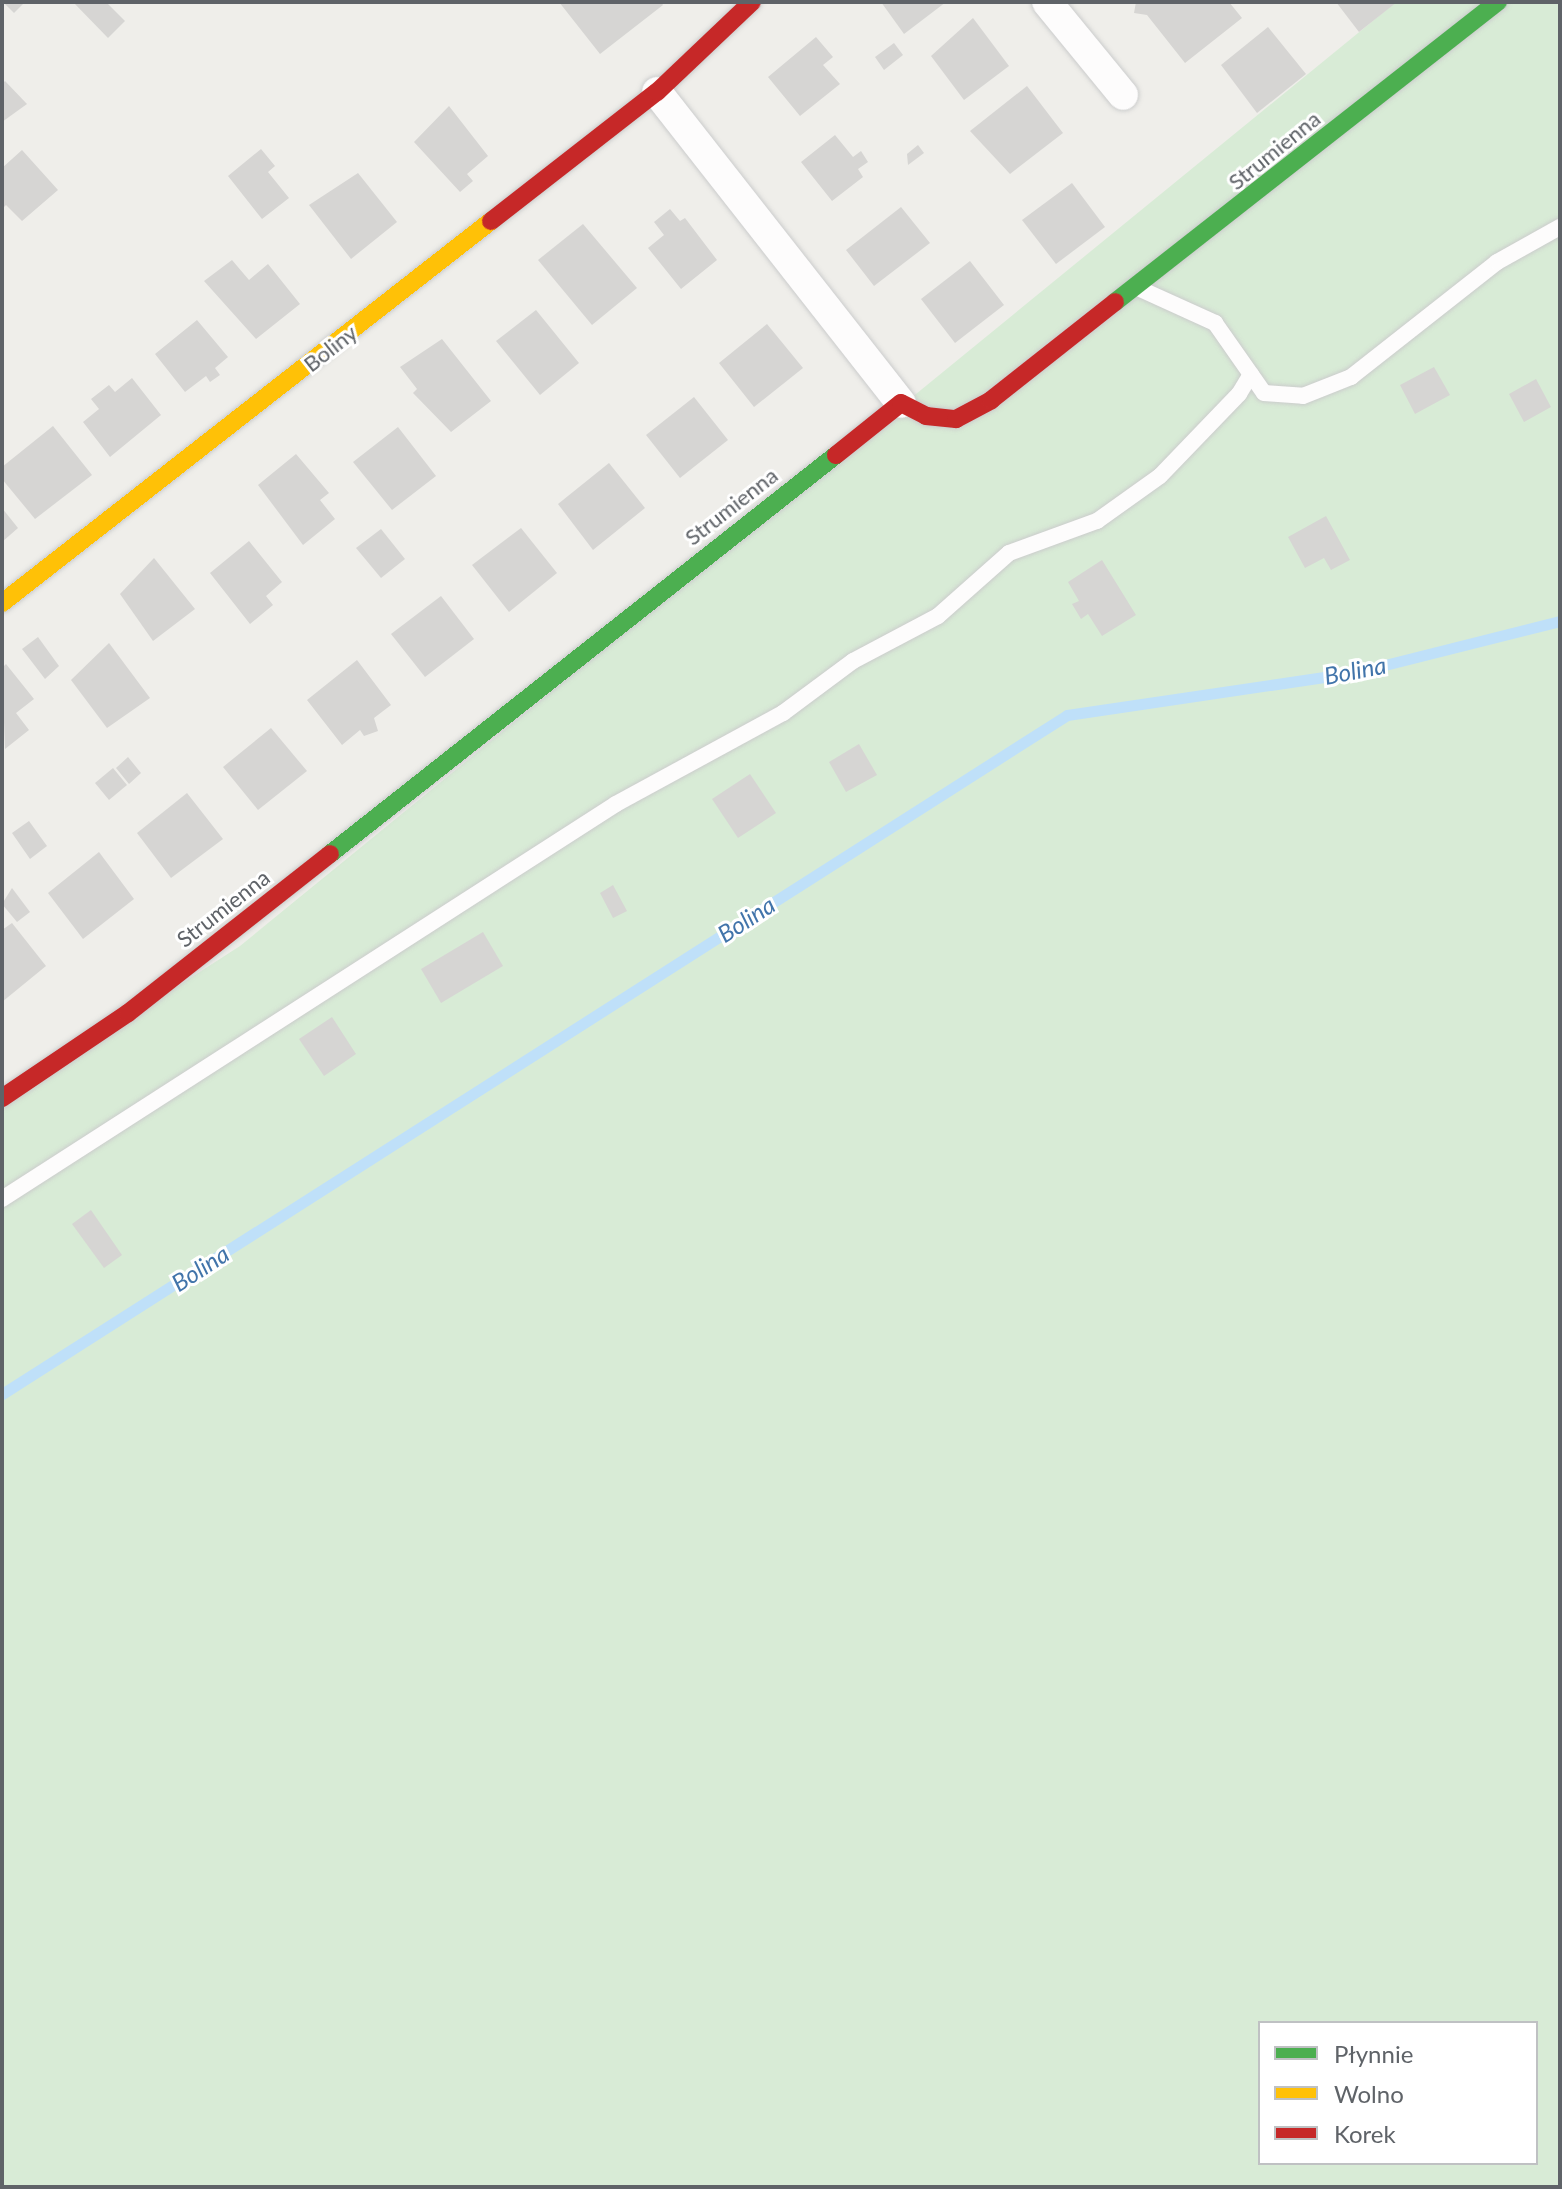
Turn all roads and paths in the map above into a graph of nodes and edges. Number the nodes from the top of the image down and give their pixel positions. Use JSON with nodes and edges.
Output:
{"nodes":[{"id":1,"x":752,"y":2,"type":"edge"},
{"id":2,"x":1047,"y":2,"type":"edge"},
{"id":3,"x":1498,"y":2,"type":"edge"},
{"id":4,"x":657,"y":92,"type":"junction"},
{"id":5,"x":1123,"y":95,"type":"dead end"},
{"id":6,"x":1560,"y":227,"type":"edge"},
{"id":7,"x":1137,"y":288,"type":"junction"},
{"id":8,"x":1251,"y":374,"type":"junction"},
{"id":9,"x":901,"y":403,"type":"junction"},
{"id":10,"x":2,"y":603,"type":"edge"},
{"id":11,"x":2,"y":1098,"type":"edge"},
{"id":12,"x":2,"y":1199,"type":"edge"}],
"edges":[{"from":1,"to":4,"type":"street","name":"Boliny"},
{"from":2,"to":5,"type":"street"},
{"from":3,"to":7,"type":"street","name":"Strumienna"},
{"from":4,"to":9,"type":"street"},
{"from":4,"to":10,"type":"street","name":"Boliny"},
{"from":6,"to":8,"type":"lane"},
{"from":7,"to":8,"type":"lane"},
{"from":7,"to":9,"type":"street","name":"Strumienna"},
{"from":8,"to":12,"type":"lane"},
{"from":9,"to":11,"type":"street","name":"Strumienna"}]}
